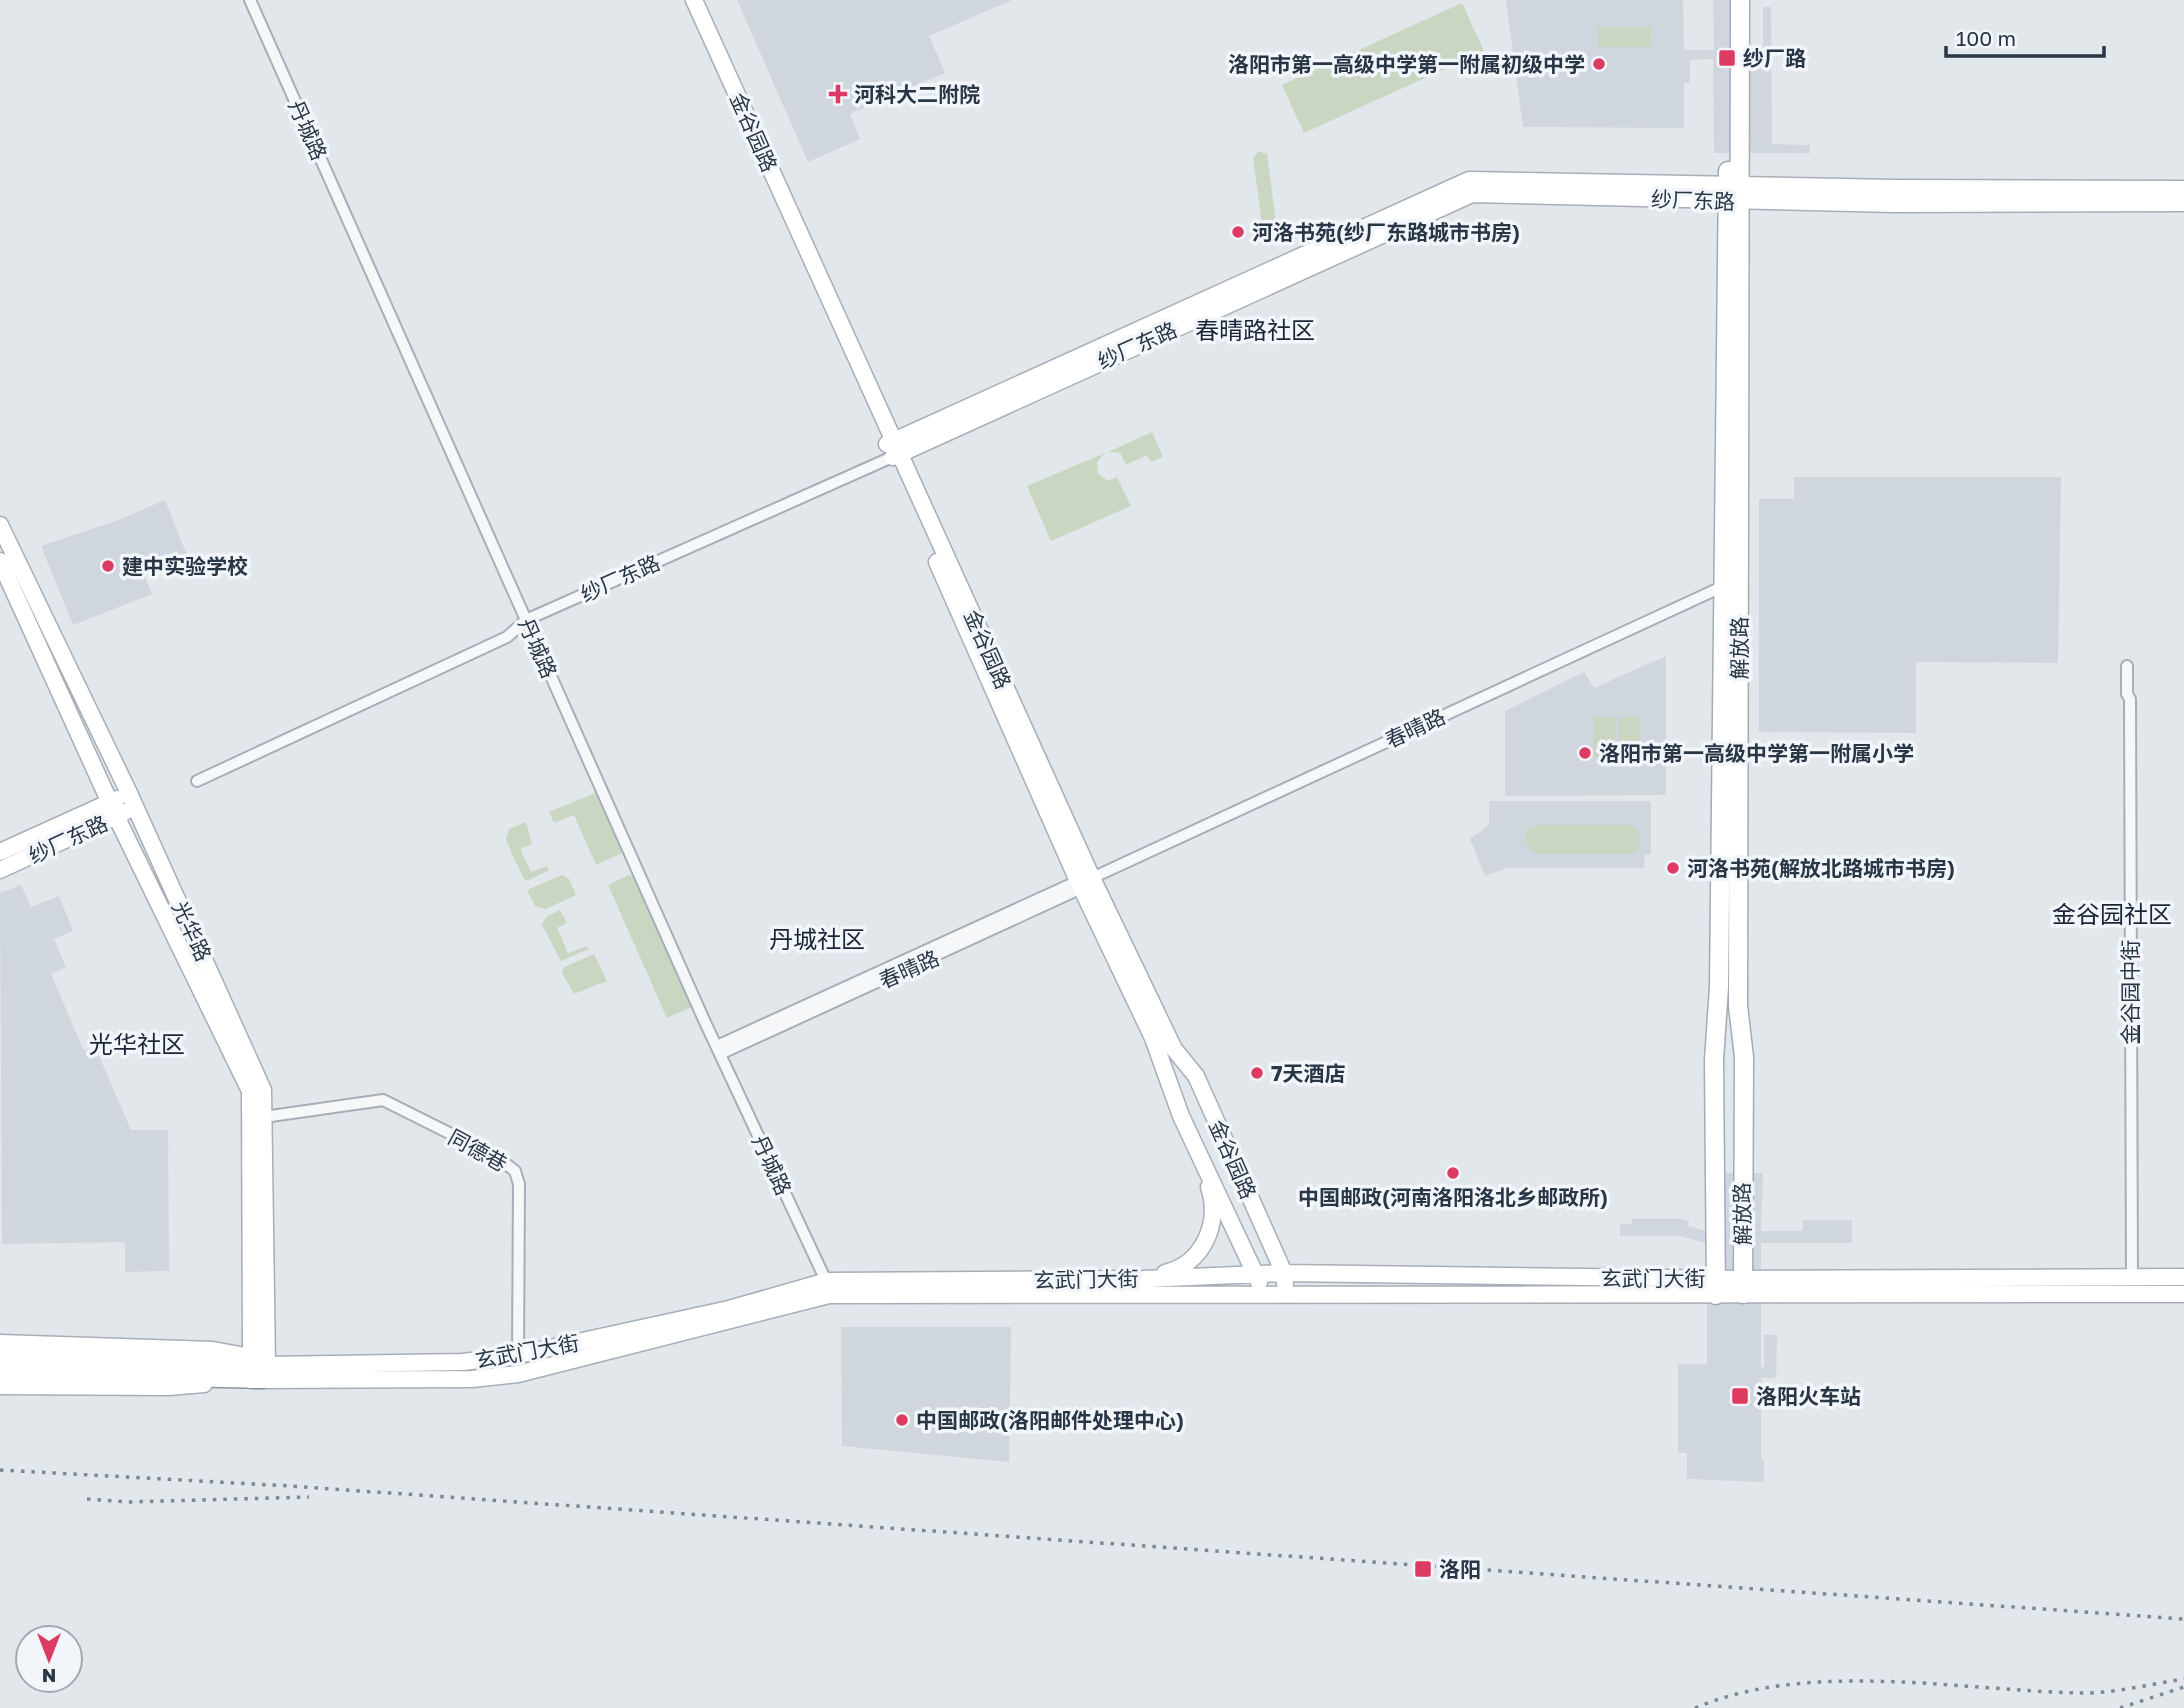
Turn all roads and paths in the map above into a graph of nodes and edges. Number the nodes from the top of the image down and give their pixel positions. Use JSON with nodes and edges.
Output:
{"nodes":[{"id":1,"x":250,"y":0,"type":"edge"},
{"id":2,"x":687,"y":0,"type":"edge"},
{"id":3,"x":694,"y":0,"type":"edge"},
{"id":4,"x":1729,"y":0,"type":"edge"},
{"id":5,"x":1740,"y":0,"type":"edge"},
{"id":6,"x":2184,"y":189,"type":"edge"},
{"id":7,"x":1734,"y":193,"type":"junction"},
{"id":8,"x":2184,"y":204,"type":"edge"},
{"id":9,"x":892,"y":449,"type":"junction"},
{"id":10,"x":0,"y":525,"type":"edge"},
{"id":11,"x":0,"y":561,"type":"edge"},
{"id":12,"x":1732,"y":584,"type":"junction"},
{"id":13,"x":526,"y":620,"type":"junction"},
{"id":14,"x":2127,"y":666,"type":"dead end"},
{"id":15,"x":197,"y":781,"type":"dead end"},
{"id":16,"x":132,"y":801,"type":"junction"},
{"id":17,"x":113,"y":809,"type":"junction"},
{"id":18,"x":0,"y":852,"type":"edge"},
{"id":19,"x":0,"y":870,"type":"edge"},
{"id":20,"x":1085,"y":883,"type":"junction"},
{"id":21,"x":719,"y":1050,"type":"junction"},
{"id":22,"x":264,"y":1117,"type":"junction"},
{"id":23,"x":1194,"y":1145,"type":"junction"},
{"id":24,"x":1284,"y":1273,"type":"junction"},
{"id":25,"x":1259,"y":1275,"type":"junction"},
{"id":26,"x":2184,"y":1277,"type":"edge"},
{"id":27,"x":2132,"y":1278,"type":"junction"},
{"id":28,"x":1143,"y":1279,"type":"junction"},
{"id":29,"x":1716,"y":1287,"type":"junction"},
{"id":30,"x":1743,"y":1287,"type":"junction"},
{"id":31,"x":828,"y":1288,"type":"junction"},
{"id":32,"x":1260,"y":1294,"type":"junction"},
{"id":33,"x":1285,"y":1294,"type":"junction"},
{"id":34,"x":2184,"y":1294,"type":"edge"},
{"id":35,"x":0,"y":1343,"type":"edge"},
{"id":36,"x":518,"y":1355,"type":"junction"},
{"id":37,"x":0,"y":1359,"type":"edge"},
{"id":38,"x":260,"y":1367,"type":"junction"},
{"id":39,"x":173,"y":1368,"type":"junction"},
{"id":40,"x":0,"y":1373,"type":"edge"},
{"id":41,"x":0,"y":1386,"type":"edge"}],
"edges":[{"from":1,"to":13,"type":"street","name":"丹城路"},
{"from":2,"to":9,"type":"main road","name":"金谷园路"},
{"from":3,"to":9,"type":"main road","name":"金谷园路"},
{"from":4,"to":7,"type":"main road","name":"解放路"},
{"from":5,"to":7,"type":"main road","name":"解放路"},
{"from":6,"to":7,"type":"main road","name":"纱厂东路"},
{"from":7,"to":8,"type":"main road","name":"纱厂东路"},
{"from":7,"to":9,"type":"main road","name":"纱厂东路"},
{"from":7,"to":12,"type":"main road","name":"解放路"},
{"from":9,"to":13,"type":"street","name":"纱厂东路"},
{"from":9,"to":20,"type":"main road","name":"金谷园路"},
{"from":10,"to":16,"type":"main road","name":"光华路"},
{"from":11,"to":17,"type":"main road","name":"光华路"},
{"from":12,"to":20,"type":"street","name":"春晴路"},
{"from":12,"to":29,"type":"main road","name":"解放路"},
{"from":12,"to":30,"type":"main road","name":"解放路"},
{"from":13,"to":15,"type":"street","name":"纱厂东路"},
{"from":13,"to":21,"type":"street","name":"丹城路"},
{"from":14,"to":27,"type":"street","name":"金谷园中街"},
{"from":16,"to":17,"type":"main road","name":"纱厂东路"},
{"from":16,"to":22,"type":"main road","name":"光华路"},
{"from":17,"to":18,"type":"main road","name":"纱厂东路"},
{"from":17,"to":19,"type":"main road","name":"纱厂东路"},
{"from":17,"to":38,"type":"main road","name":"光华路"},
{"from":20,"to":21,"type":"street","name":"春晴路"},
{"from":20,"to":23,"type":"main road","name":"金谷园路"},
{"from":20,"to":24,"type":"main road","name":"金谷园路"},
{"from":21,"to":31,"type":"street","name":"丹城路"},
{"from":22,"to":36,"type":"street","name":"同德巷"},
{"from":22,"to":38,"type":"main road","name":"光华路"},
{"from":23,"to":25,"type":"main road","name":"金谷园路"},
{"from":23,"to":28,"type":"main road"},
{"from":24,"to":25,"type":"main road","name":"玄武门大街"},
{"from":24,"to":29,"type":"main road","name":"玄武门大街"},
{"from":24,"to":33,"type":"main road","name":"金谷园路"},
{"from":25,"to":28,"type":"main road","name":"玄武门大街"},
{"from":25,"to":32,"type":"main road","name":"金谷园路"},
{"from":26,"to":27,"type":"main road","name":"玄武门大街"},
{"from":27,"to":30,"type":"main road","name":"玄武门大街"},
{"from":28,"to":31,"type":"main road","name":"玄武门大街"},
{"from":29,"to":30,"type":"main road","name":"玄武门大街"},
{"from":29,"to":33,"type":"main road","name":"玄武门大街"},
{"from":30,"to":34,"type":"main road","name":"玄武门大街"},
{"from":31,"to":32,"type":"main road","name":"玄武门大街"},
{"from":31,"to":36,"type":"main road","name":"玄武门大街"},
{"from":31,"to":38,"type":"main road","name":"玄武门大街"},
{"from":32,"to":33,"type":"main road","name":"玄武门大街"},
{"from":35,"to":38,"type":"main road","name":"玄武门大街"},
{"from":36,"to":38,"type":"main road","name":"玄武门大街"},
{"from":37,"to":39,"type":"main road"},
{"from":38,"to":39,"type":"main road"},
{"from":38,"to":41,"type":"main road","name":"玄武门大街"},
{"from":39,"to":40,"type":"main road"}]}
